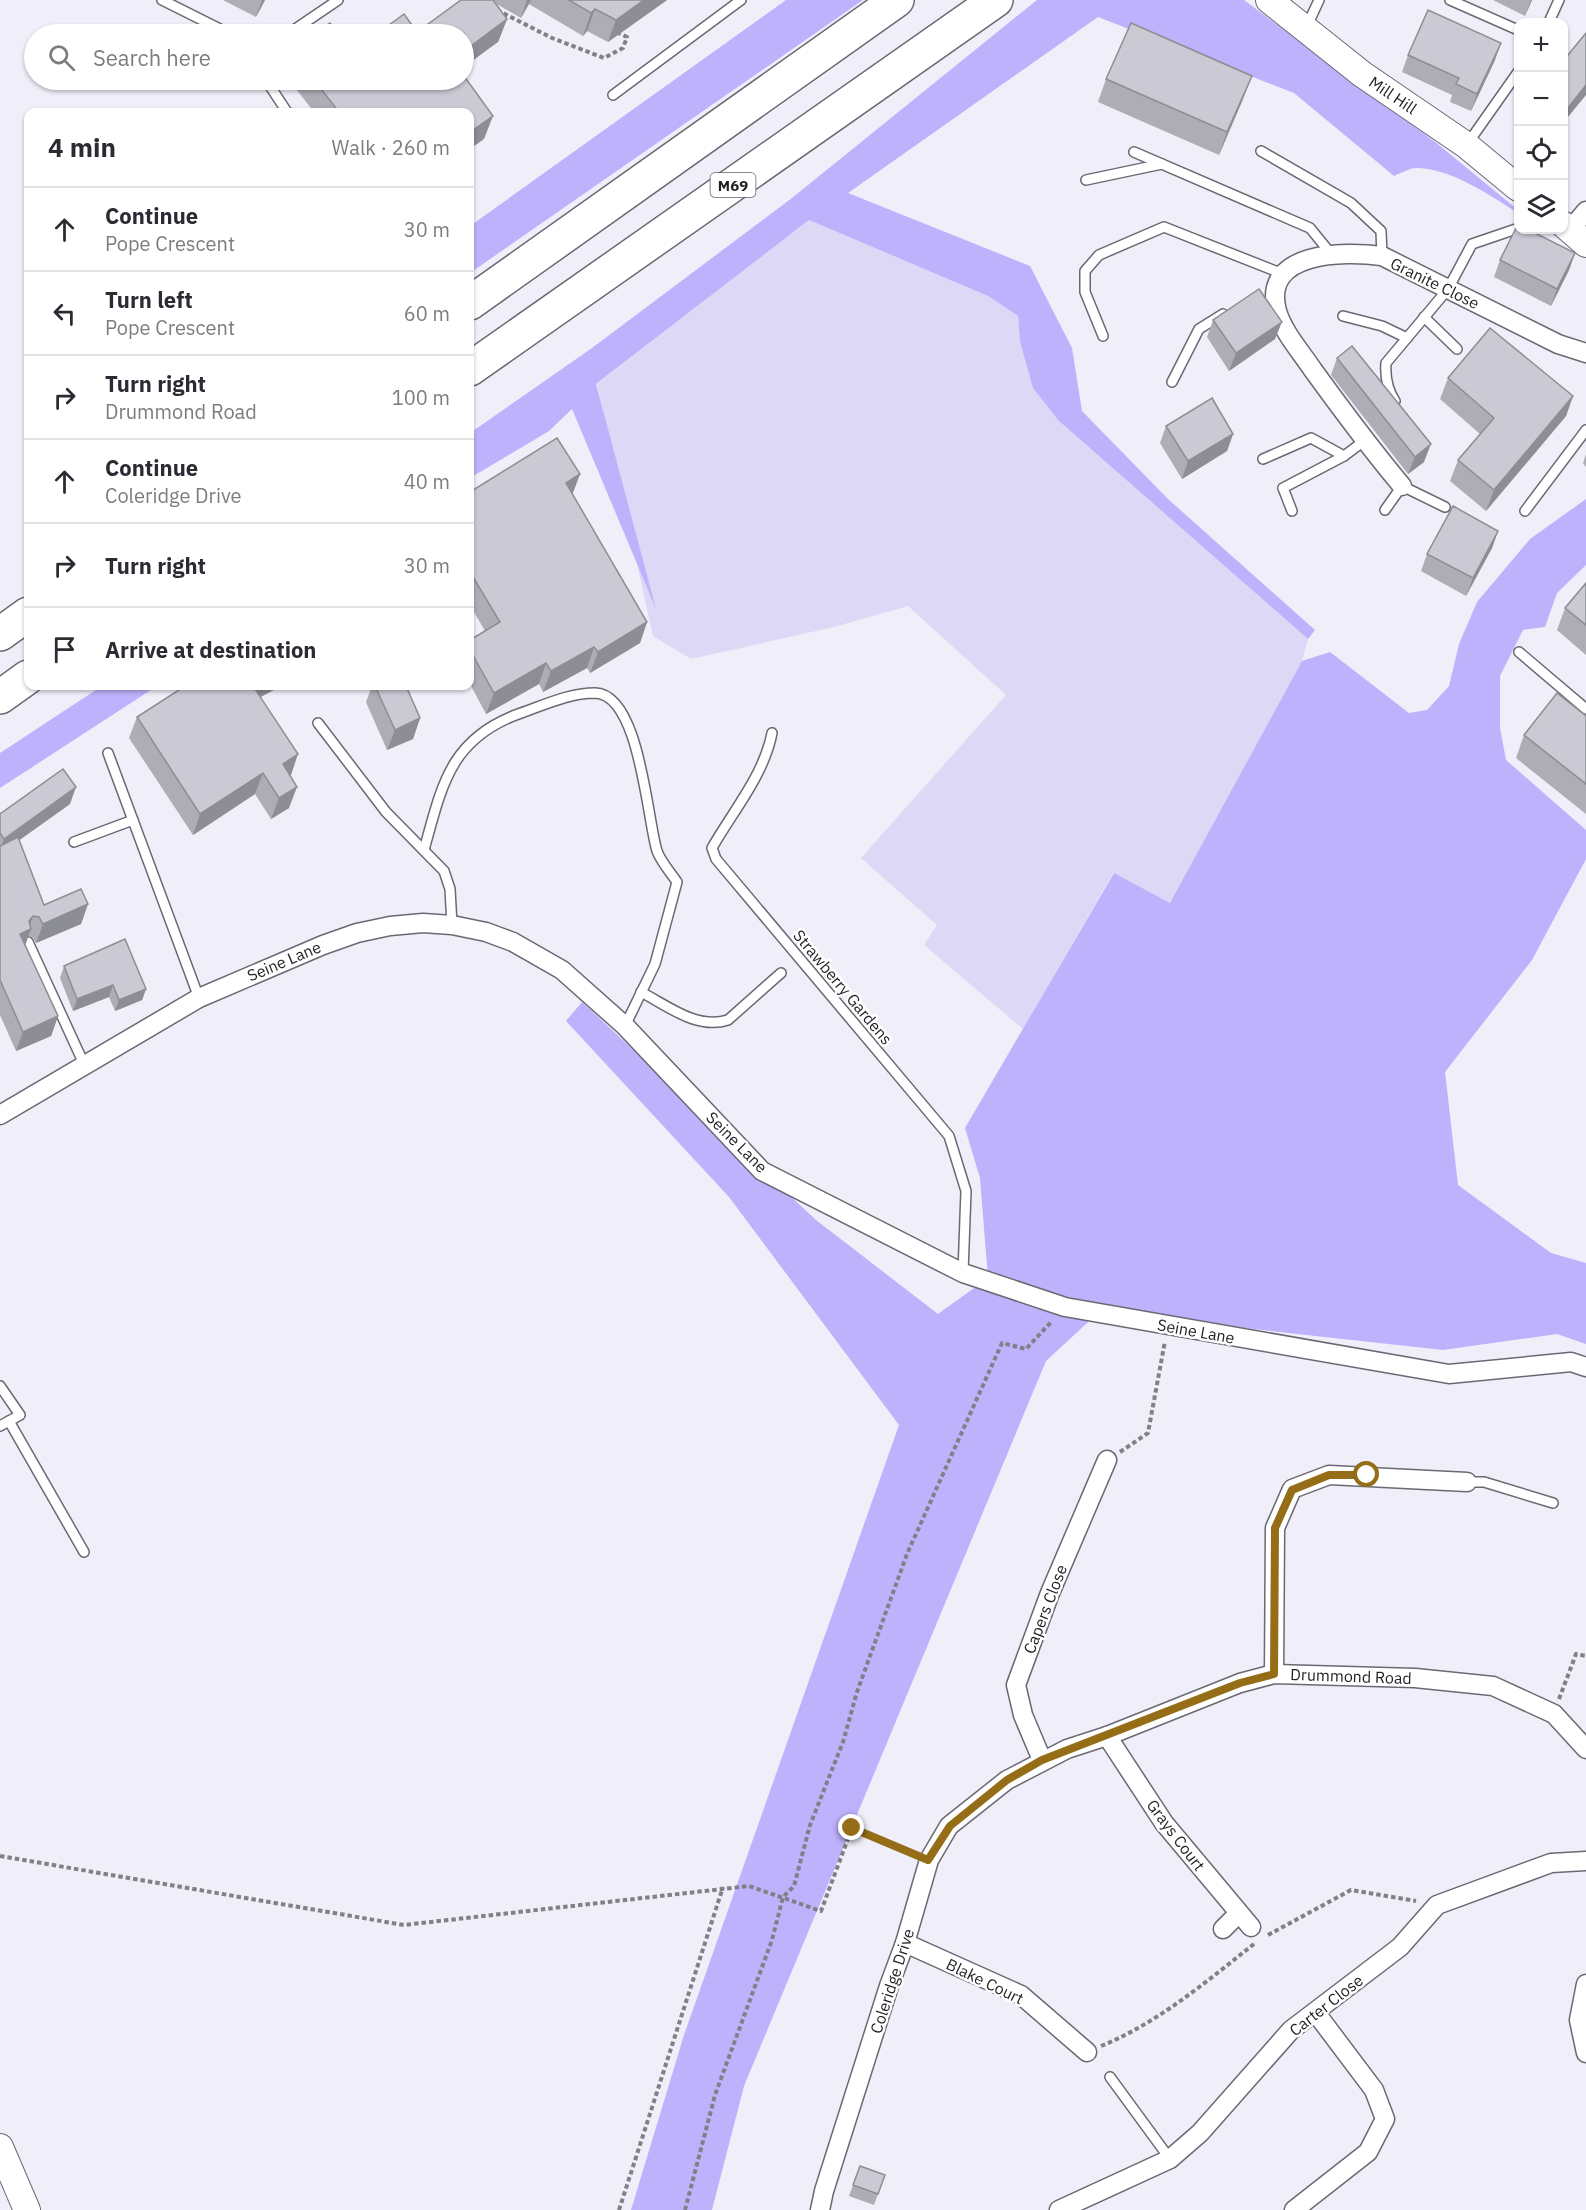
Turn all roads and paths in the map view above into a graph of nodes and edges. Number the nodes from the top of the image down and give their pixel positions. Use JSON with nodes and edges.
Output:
{"nodes":[{"id":1,"x":162,"y":0,"type":"edge"},
{"id":2,"x":338,"y":0,"type":"edge"},
{"id":3,"x":741,"y":0,"type":"edge"},
{"id":4,"x":897,"y":0,"type":"edge"},
{"id":5,"x":996,"y":0,"type":"edge"},
{"id":6,"x":1269,"y":0,"type":"edge"},
{"id":7,"x":1319,"y":0,"type":"edge"},
{"id":8,"x":1450,"y":0,"type":"edge"},
{"id":9,"x":1559,"y":0,"type":"edge"},
{"id":10,"x":489,"y":5,"type":"edge"},
{"id":11,"x":1551,"y":18,"type":"edge"},
{"id":12,"x":210,"y":24,"type":"edge"},
{"id":13,"x":303,"y":24,"type":"edge"},
{"id":14,"x":1514,"y":28,"type":"edge"},
{"id":15,"x":1306,"y":29,"type":"junction"},
{"id":16,"x":613,"y":31,"type":"edge"},
{"id":17,"x":1514,"y":78,"type":"edge"},
{"id":18,"x":272,"y":90,"type":"edge"},
{"id":19,"x":613,"y":95,"type":"dead end"},
{"id":20,"x":284,"y":108,"type":"edge"},
{"id":21,"x":1466,"y":145,"type":"junction"},
{"id":22,"x":1261,"y":151,"type":"dead end"},
{"id":23,"x":1134,"y":152,"type":"dead end"},
{"id":24,"x":1161,"y":164,"type":"junction"},
{"id":25,"x":1086,"y":180,"type":"dead end"},
{"id":26,"x":1514,"y":185,"type":"edge"},
{"id":27,"x":1586,"y":211,"type":"edge"},
{"id":28,"x":1573,"y":233,"type":"edge"},
{"id":29,"x":1534,"y":240,"type":"edge"},
{"id":30,"x":1332,"y":255,"type":"junction"},
{"id":31,"x":1382,"y":256,"type":"junction"},
{"id":32,"x":1283,"y":274,"type":"junction"},
{"id":33,"x":1448,"y":289,"type":"junction"},
{"id":34,"x":474,"y":300,"type":"edge"},
{"id":35,"x":1233,"y":308,"type":"edge"},
{"id":36,"x":1343,"y":316,"type":"dead end"},
{"id":37,"x":1424,"y":317,"type":"junction"},
{"id":38,"x":1103,"y":336,"type":"dead end"},
{"id":39,"x":1407,"y":338,"type":"junction"},
{"id":40,"x":1457,"y":349,"type":"dead end"},
{"id":41,"x":1586,"y":353,"type":"edge"},
{"id":42,"x":474,"y":366,"type":"edge"},
{"id":43,"x":1172,"y":382,"type":"dead end"},
{"id":44,"x":1402,"y":411,"type":"edge"},
{"id":45,"x":1586,"y":430,"type":"edge"},
{"id":46,"x":1364,"y":441,"type":"junction"},
{"id":47,"x":1344,"y":456,"type":"junction"},
{"id":48,"x":1263,"y":459,"type":"dead end"},
{"id":49,"x":1402,"y":486,"type":"junction"},
{"id":50,"x":1445,"y":507,"type":"dead end"},
{"id":51,"x":1385,"y":510,"type":"dead end"},
{"id":52,"x":1292,"y":512,"type":"dead end"},
{"id":53,"x":1525,"y":512,"type":"dead end"},
{"id":54,"x":24,"y":617,"type":"edge"},
{"id":55,"x":0,"y":634,"type":"edge"},
{"id":56,"x":1519,"y":652,"type":"dead end"},
{"id":57,"x":24,"y":680,"type":"edge"},
{"id":58,"x":0,"y":697,"type":"edge"},
{"id":59,"x":1586,"y":709,"type":"edge"},
{"id":60,"x":318,"y":723,"type":"dead end"},
{"id":61,"x":771,"y":733,"type":"dead end"},
{"id":62,"x":108,"y":753,"type":"dead end"},
{"id":63,"x":133,"y":820,"type":"junction"},
{"id":64,"x":74,"y":842,"type":"dead end"},
{"id":65,"x":424,"y":850,"type":"junction"},
{"id":66,"x":452,"y":925,"type":"junction"},
{"id":67,"x":28,"y":942,"type":"edge"},
{"id":68,"x":781,"y":973,"type":"dead end"},
{"id":69,"x":641,"y":992,"type":"junction"},
{"id":70,"x":199,"y":998,"type":"junction"},
{"id":71,"x":625,"y":1026,"type":"junction"},
{"id":72,"x":84,"y":1064,"type":"junction"},
{"id":73,"x":0,"y":1114,"type":"edge"},
{"id":74,"x":963,"y":1273,"type":"junction"},
{"id":75,"x":1059,"y":1305,"type":"junction"},
{"id":76,"x":1168,"y":1326,"type":"junction"},
{"id":77,"x":1586,"y":1367,"type":"edge"},
{"id":78,"x":0,"y":1386,"type":"edge"},
{"id":79,"x":4,"y":1423,"type":"edge"},
{"id":80,"x":1107,"y":1460,"type":"joint"},
{"id":81,"x":1467,"y":1482,"type":"joint"},
{"id":82,"x":1553,"y":1503,"type":"dead end"},
{"id":83,"x":84,"y":1552,"type":"dead end"},
{"id":84,"x":1586,"y":1656,"type":"edge"},
{"id":85,"x":1274,"y":1674,"type":"junction"},
{"id":86,"x":1554,"y":1714,"type":"junction"},
{"id":87,"x":1107,"y":1736,"type":"junction"},
{"id":88,"x":1586,"y":1749,"type":"edge"},
{"id":89,"x":1042,"y":1760,"type":"junction"},
{"id":90,"x":1007,"y":1780,"type":"joint"},
{"id":91,"x":0,"y":1856,"type":"edge"},
{"id":92,"x":928,"y":1860,"type":"junction"},
{"id":93,"x":1586,"y":1861,"type":"edge"},
{"id":94,"x":723,"y":1887,"type":"junction"},
{"id":95,"x":783,"y":1898,"type":"junction"},
{"id":96,"x":1437,"y":1905,"type":"junction"},
{"id":97,"x":1223,"y":1929,"type":"dead end"},
{"id":98,"x":905,"y":1943,"type":"junction"},
{"id":99,"x":1586,"y":1984,"type":"edge"},
{"id":100,"x":1316,"y":2013,"type":"junction"},
{"id":101,"x":1583,"y":2019,"type":"edge"},
{"id":102,"x":1087,"y":2052,"type":"joint"},
{"id":103,"x":1586,"y":2053,"type":"edge"},
{"id":104,"x":1110,"y":2077,"type":"dead end"},
{"id":105,"x":0,"y":2147,"type":"edge"},
{"id":106,"x":1170,"y":2159,"type":"junction"},
{"id":107,"x":27,"y":2210,"type":"edge"},
{"id":108,"x":620,"y":2210,"type":"edge"},
{"id":109,"x":686,"y":2210,"type":"edge"},
{"id":110,"x":820,"y":2210,"type":"edge"},
{"id":111,"x":1059,"y":2210,"type":"edge"},
{"id":112,"x":1294,"y":2210,"type":"edge"}],
"edges":[{"from":1,"to":12,"type":"lane"},
{"from":2,"to":13,"type":"lane"},
{"from":3,"to":19,"type":"lane"},
{"from":4,"to":34,"type":"highway"},
{"from":5,"to":42,"type":"highway","number":"M69"},
{"from":6,"to":15,"type":"main road","name":"Mill Hill"},
{"from":7,"to":15,"type":"lane"},
{"from":8,"to":14,"type":"lane"},
{"from":9,"to":11,"type":"lane"},
{"from":10,"to":16,"type":"path"},
{"from":15,"to":21,"type":"main road","name":"Mill Hill"},
{"from":17,"to":21,"type":"lane"},
{"from":18,"to":20,"type":"lane"},
{"from":21,"to":26,"type":"main road","name":"Mill Hill"},
{"from":22,"to":31,"type":"lane"},
{"from":23,"to":24,"type":"lane"},
{"from":24,"to":25,"type":"lane"},
{"from":24,"to":30,"type":"lane"},
{"from":27,"to":28,"type":"street"},
{"from":29,"to":33,"type":"lane"},
{"from":30,"to":31,"type":"street","name":"Granite Close"},
{"from":30,"to":32,"type":"street","name":"Granite Close"},
{"from":31,"to":33,"type":"street","name":"Granite Close"},
{"from":32,"to":38,"type":"lane"},
{"from":32,"to":46,"type":"street"},
{"from":33,"to":37,"type":"lane"},
{"from":33,"to":41,"type":"street","name":"Granite Close"},
{"from":35,"to":43,"type":"lane"},
{"from":36,"to":39,"type":"lane"},
{"from":37,"to":39,"type":"lane"},
{"from":37,"to":40,"type":"lane"},
{"from":39,"to":44,"type":"lane"},
{"from":45,"to":53,"type":"lane"},
{"from":46,"to":47,"type":"lane"},
{"from":46,"to":49,"type":"street"},
{"from":47,"to":48,"type":"lane"},
{"from":47,"to":52,"type":"lane"},
{"from":49,"to":50,"type":"lane"},
{"from":49,"to":51,"type":"lane"},
{"from":54,"to":55,"type":"highway"},
{"from":56,"to":59,"type":"lane"},
{"from":57,"to":58,"type":"highway"},
{"from":60,"to":65,"type":"lane"},
{"from":61,"to":74,"type":"lane","name":"Strawberry Gardens"},
{"from":62,"to":63,"type":"lane"},
{"from":63,"to":64,"type":"lane"},
{"from":63,"to":70,"type":"lane"},
{"from":65,"to":66,"type":"lane"},
{"from":65,"to":69,"type":"lane"},
{"from":66,"to":70,"type":"street","name":"Seine Lane"},
{"from":66,"to":71,"type":"street","name":"Seine Lane"},
{"from":67,"to":72,"type":"lane"},
{"from":68,"to":69,"type":"lane"},
{"from":69,"to":71,"type":"lane"},
{"from":70,"to":72,"type":"street","name":"Seine Lane"},
{"from":71,"to":74,"type":"street","name":"Seine Lane"},
{"from":72,"to":73,"type":"street","name":"Seine Lane"},
{"from":74,"to":75,"type":"street","name":"Seine Lane"},
{"from":75,"to":76,"type":"street","name":"Seine Lane"},
{"from":75,"to":95,"type":"path"},
{"from":76,"to":77,"type":"street","name":"Seine Lane"},
{"from":76,"to":80,"type":"path"},
{"from":78,"to":79,"type":"lane"},
{"from":79,"to":83,"type":"lane"},
{"from":80,"to":89,"type":"street","name":"Capers Close"},
{"from":81,"to":82,"type":"lane"},
{"from":81,"to":85,"type":"street"},
{"from":84,"to":86,"type":"path"},
{"from":85,"to":86,"type":"street","name":"Drummond Road"},
{"from":85,"to":87,"type":"street","name":"Drummond Road"},
{"from":86,"to":88,"type":"street","name":"Drummond Road"},
{"from":87,"to":89,"type":"street","name":"Drummond Road"},
{"from":87,"to":97,"type":"street","name":"Grays Court"},
{"from":89,"to":90,"type":"street","name":"Drummond Road"},
{"from":90,"to":92,"type":"street","name":"Coleridge Drive"},
{"from":91,"to":94,"type":"path"},
{"from":92,"to":95,"type":"path"},
{"from":92,"to":98,"type":"street","name":"Coleridge Drive"},
{"from":93,"to":96,"type":"street","name":"Carter Close"},
{"from":94,"to":95,"type":"path"},
{"from":94,"to":108,"type":"path"},
{"from":95,"to":109,"type":"path"},
{"from":96,"to":100,"type":"street","name":"Carter Close"},
{"from":96,"to":102,"type":"path"},
{"from":98,"to":102,"type":"street","name":"Blake Court"},
{"from":98,"to":110,"type":"street","name":"Coleridge Drive"},
{"from":99,"to":101,"type":"street"},
{"from":100,"to":106,"type":"street","name":"Carter Close"},
{"from":100,"to":112,"type":"street"},
{"from":101,"to":103,"type":"street"},
{"from":104,"to":106,"type":"lane"},
{"from":105,"to":107,"type":"main road"},
{"from":106,"to":111,"type":"street","name":"Carter Close"}]}
